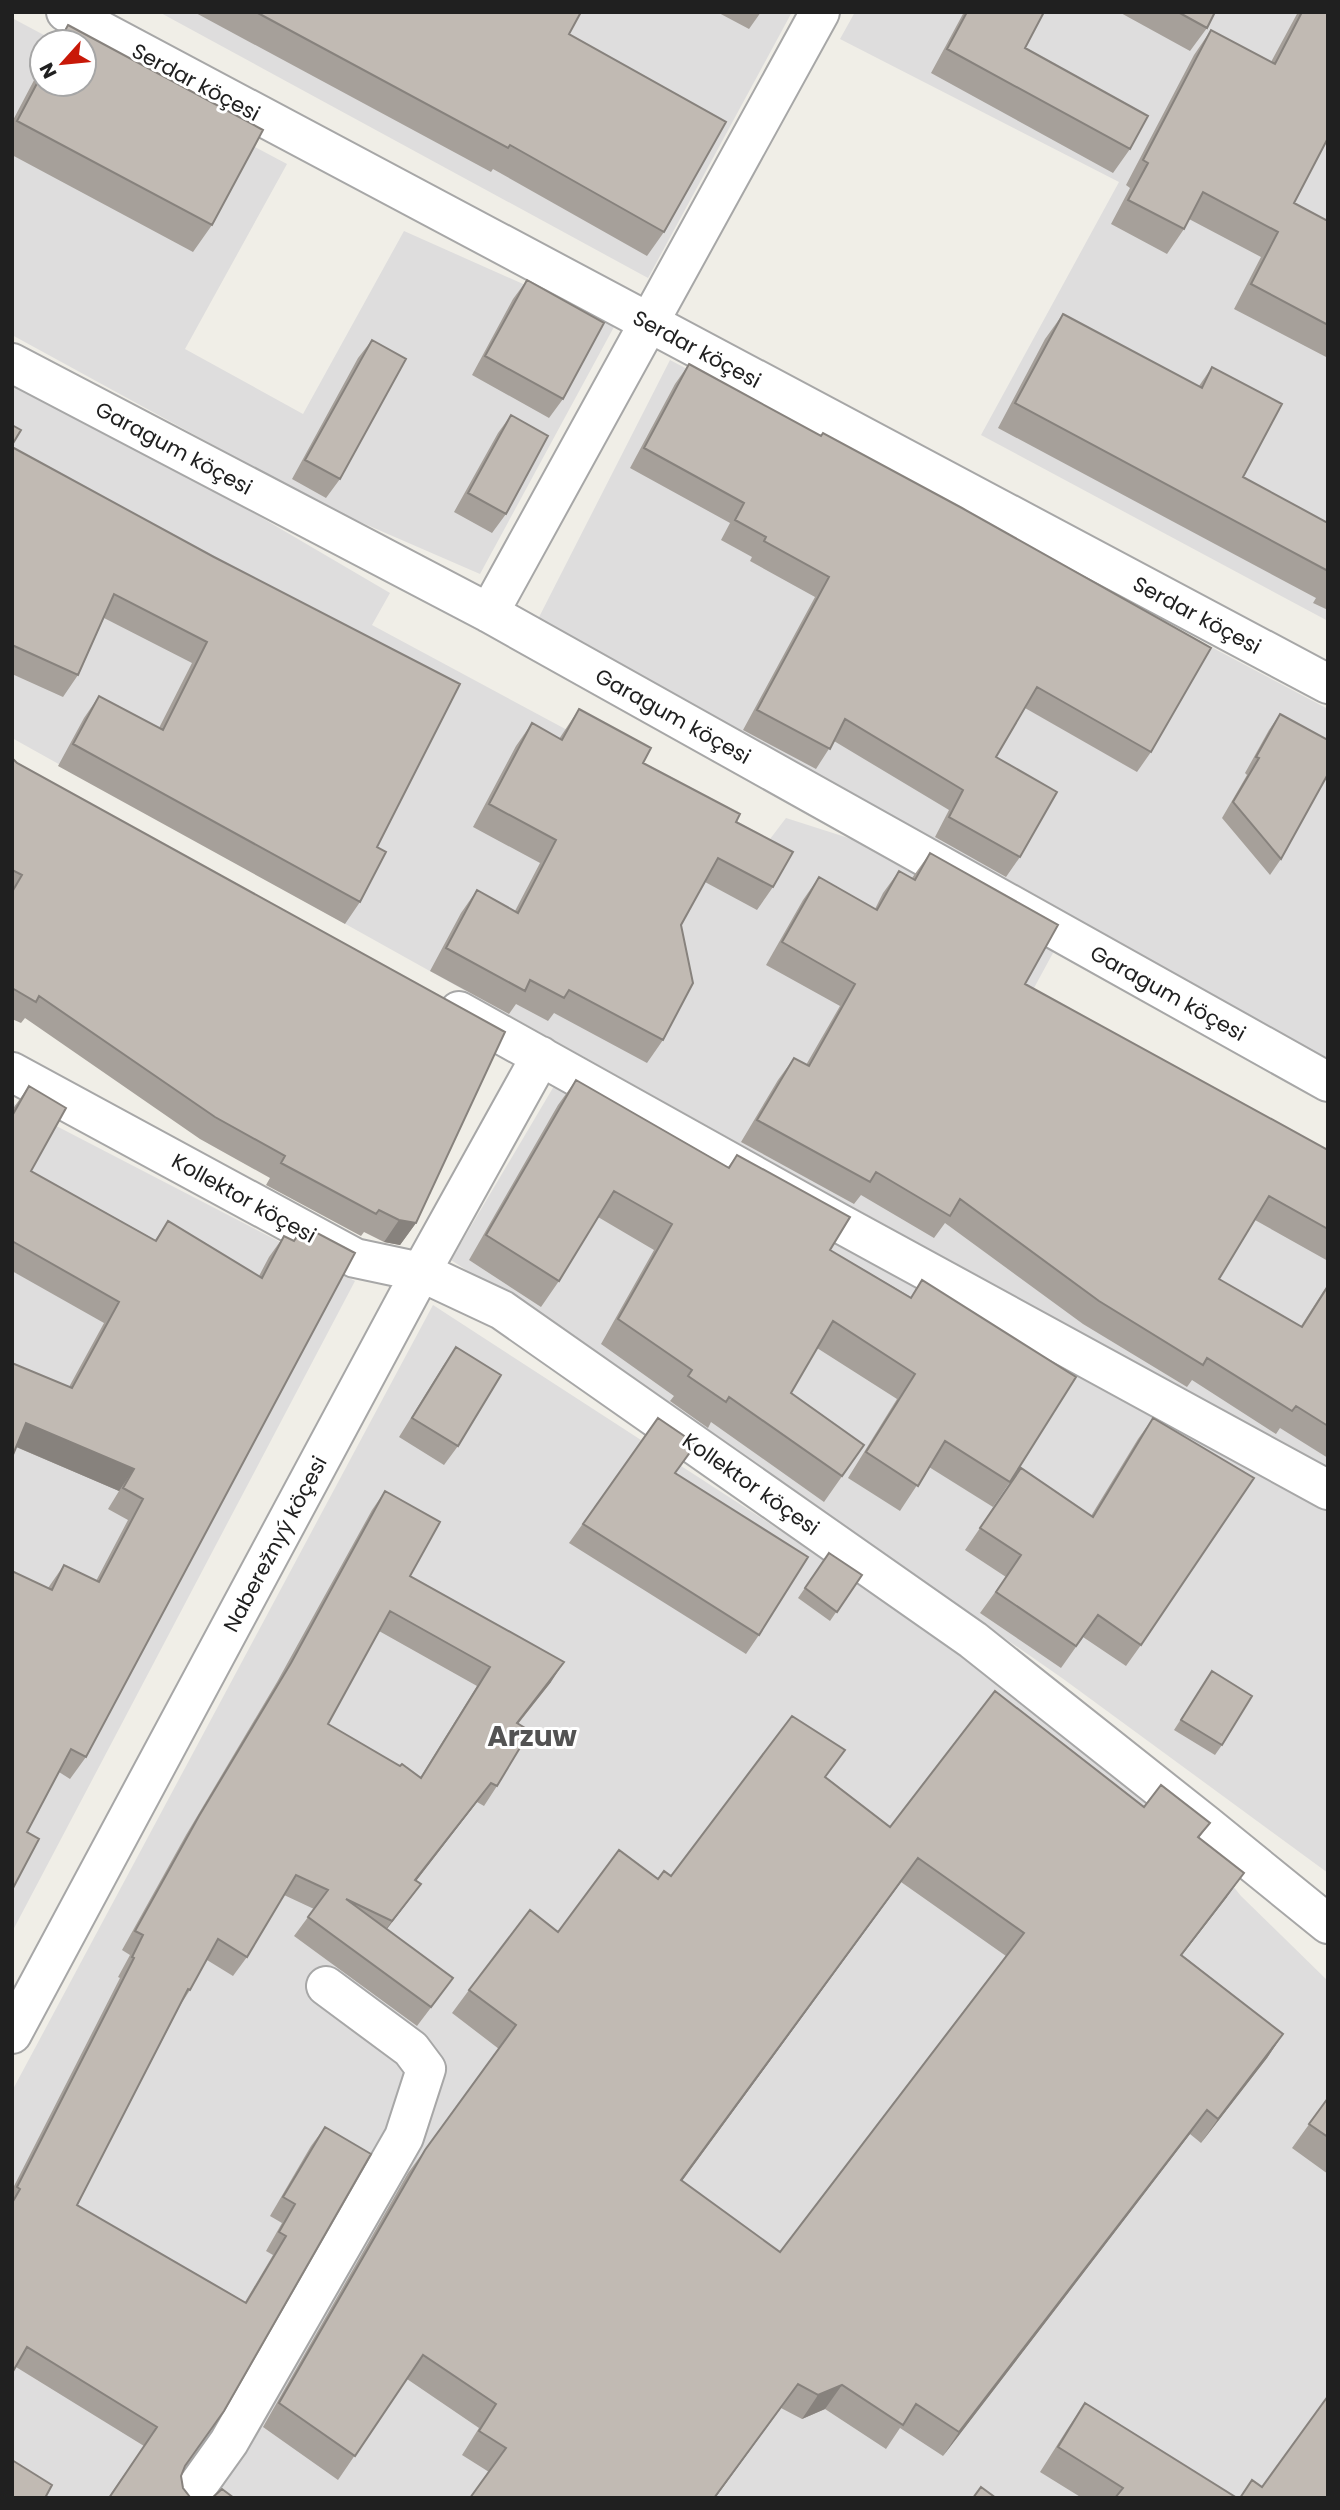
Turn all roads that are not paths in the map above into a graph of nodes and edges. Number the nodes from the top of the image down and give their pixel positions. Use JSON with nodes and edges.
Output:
{"nodes":[{"id":1,"x":66,"y":12,"type":"edge"},
{"id":2,"x":820,"y":12,"type":"edge"},
{"id":3,"x":649,"y":324,"type":"junction"},
{"id":4,"x":12,"y":363,"type":"edge"},
{"id":5,"x":489,"y":613,"type":"junction"},
{"id":6,"x":1328,"y":684,"type":"edge"},
{"id":7,"x":433,"y":996,"type":"edge"},
{"id":8,"x":541,"y":1056,"type":"junction"},
{"id":9,"x":12,"y":1072,"type":"edge"},
{"id":10,"x":1328,"y":1082,"type":"edge"},
{"id":11,"x":421,"y":1272,"type":"junction"},
{"id":12,"x":1328,"y":1490,"type":"edge"},
{"id":13,"x":1328,"y":1924,"type":"edge"},
{"id":14,"x":326,"y":1986,"type":"dead end"},
{"id":15,"x":12,"y":2034,"type":"edge"},
{"id":16,"x":189,"y":2498,"type":"edge"}],
"edges":[{"from":1,"to":3,"type":"street","name":"Serdar köçesi"},
{"from":2,"to":3,"type":"street"},
{"from":3,"to":5,"type":"street"},
{"from":3,"to":6,"type":"street","name":"Serdar köçesi"},
{"from":4,"to":5,"type":"street","name":"Garagum köçesi"},
{"from":5,"to":10,"type":"street","name":"Garagum köçesi"},
{"from":7,"to":8,"type":"street"},
{"from":8,"to":11,"type":"street","name":"Naberežnyý köçesi"},
{"from":8,"to":12,"type":"street"},
{"from":9,"to":11,"type":"street","name":"Kollektor köçesi"},
{"from":11,"to":13,"type":"street","name":"Kollektor köçesi"},
{"from":11,"to":15,"type":"street","name":"Naberežnyý köçesi"},
{"from":14,"to":16,"type":"street"}]}
